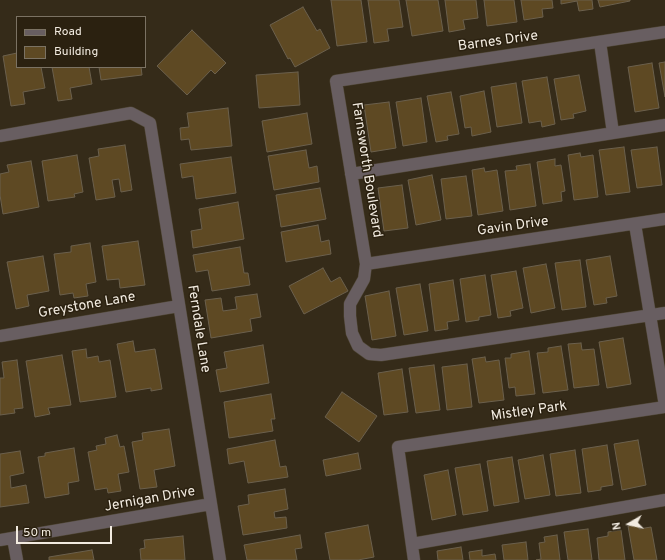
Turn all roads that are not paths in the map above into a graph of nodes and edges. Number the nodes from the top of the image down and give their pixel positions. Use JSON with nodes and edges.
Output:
{"nodes":[{"id":1,"x":665,"y":32,"type":"edge"},
{"id":2,"x":600,"y":42,"type":"junction"},
{"id":3,"x":336,"y":81,"type":"joint"},
{"id":4,"x":665,"y":125,"type":"edge"},
{"id":5,"x":613,"y":133,"type":"junction"},
{"id":6,"x":0,"y":136,"type":"edge"},
{"id":7,"x":351,"y":174,"type":"junction"},
{"id":8,"x":665,"y":219,"type":"edge"},
{"id":9,"x":635,"y":224,"type":"junction"},
{"id":10,"x":366,"y":264,"type":"junction"},
{"id":11,"x":179,"y":306,"type":"junction"},
{"id":12,"x":665,"y":313,"type":"edge"},
{"id":13,"x":650,"y":316,"type":"junction"},
{"id":14,"x":0,"y":336,"type":"edge"},
{"id":15,"x":665,"y":407,"type":"edge"},
{"id":16,"x":665,"y":500,"type":"edge"},
{"id":17,"x":211,"y":504,"type":"junction"},
{"id":18,"x":13,"y":538,"type":"junction"},
{"id":19,"x":0,"y":540,"type":"edge"},
{"id":20,"x":412,"y":544,"type":"junction"},
{"id":21,"x":17,"y":560,"type":"edge"},
{"id":22,"x":220,"y":560,"type":"edge"},
{"id":23,"x":414,"y":560,"type":"edge"}],
"edges":[{"from":1,"to":2,"type":"street","name":"Barnes Drive"},
{"from":2,"to":3,"type":"street","name":"Barnes Drive"},
{"from":2,"to":5,"type":"street"},
{"from":3,"to":7,"type":"street","name":"Farnsworth Boulevard"},
{"from":4,"to":5,"type":"street"},
{"from":5,"to":7,"type":"street"},
{"from":6,"to":11,"type":"street","name":"Ferndale Lane"},
{"from":7,"to":10,"type":"street","name":"Farnsworth Boulevard"},
{"from":8,"to":9,"type":"street","name":"Gavin Drive"},
{"from":9,"to":10,"type":"street","name":"Gavin Drive"},
{"from":9,"to":13,"type":"street"},
{"from":10,"to":13,"type":"street"},
{"from":11,"to":14,"type":"street","name":"Greystone Lane"},
{"from":11,"to":17,"type":"street","name":"Ferndale Lane"},
{"from":12,"to":13,"type":"street"},
{"from":13,"to":15,"type":"street"},
{"from":15,"to":20,"type":"street","name":"Mistley Park"},
{"from":16,"to":20,"type":"street"},
{"from":17,"to":18,"type":"street","name":"Jernigan Drive"},
{"from":17,"to":22,"type":"street","name":"Ferndale Lane"},
{"from":18,"to":19,"type":"street","name":"Jernigan Drive"},
{"from":18,"to":21,"type":"street"},
{"from":20,"to":23,"type":"street"}]}
